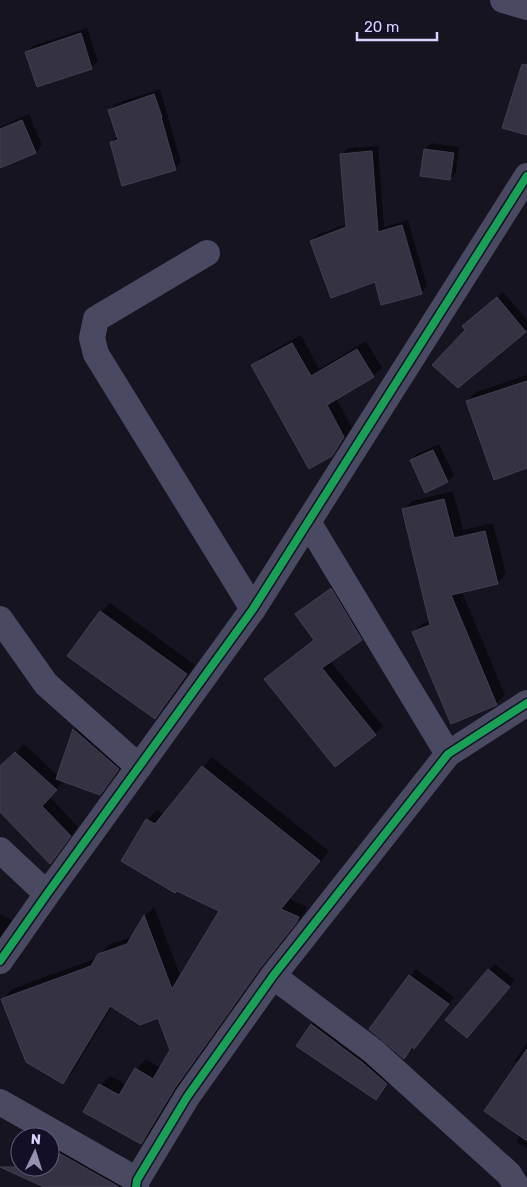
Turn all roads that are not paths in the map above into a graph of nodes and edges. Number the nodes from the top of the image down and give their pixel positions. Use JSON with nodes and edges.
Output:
{"nodes":[{"id":1,"x":502,"y":0,"type":"edge"},
{"id":2,"x":527,"y":7,"type":"edge"},
{"id":3,"x":527,"y":176,"type":"edge"},
{"id":4,"x":207,"y":253,"type":"dead end"},
{"id":5,"x":308,"y":522,"type":"junction"},
{"id":6,"x":253,"y":609,"type":"junction"},
{"id":7,"x":0,"y":619,"type":"edge"},
{"id":8,"x":527,"y":702,"type":"edge"},
{"id":9,"x":448,"y":754,"type":"junction"},
{"id":10,"x":139,"y":767,"type":"junction"},
{"id":11,"x":0,"y":850,"type":"edge"},
{"id":12,"x":47,"y":894,"type":"junction"},
{"id":13,"x":0,"y":961,"type":"edge"},
{"id":14,"x":273,"y":976,"type":"junction"},
{"id":15,"x":0,"y":1102,"type":"edge"},
{"id":16,"x":137,"y":1184,"type":"edge"},
{"id":17,"x":517,"y":1187,"type":"edge"}],
"edges":[{"from":1,"to":2,"type":"street"},
{"from":3,"to":5,"type":"street"},
{"from":4,"to":6,"type":"street"},
{"from":5,"to":6,"type":"street"},
{"from":5,"to":9,"type":"street"},
{"from":6,"to":10,"type":"street"},
{"from":7,"to":10,"type":"street"},
{"from":8,"to":9,"type":"street"},
{"from":9,"to":14,"type":"street"},
{"from":10,"to":12,"type":"street"},
{"from":11,"to":12,"type":"street"},
{"from":12,"to":13,"type":"street"},
{"from":14,"to":16,"type":"street"},
{"from":14,"to":17,"type":"street"},
{"from":15,"to":16,"type":"street"}]}
